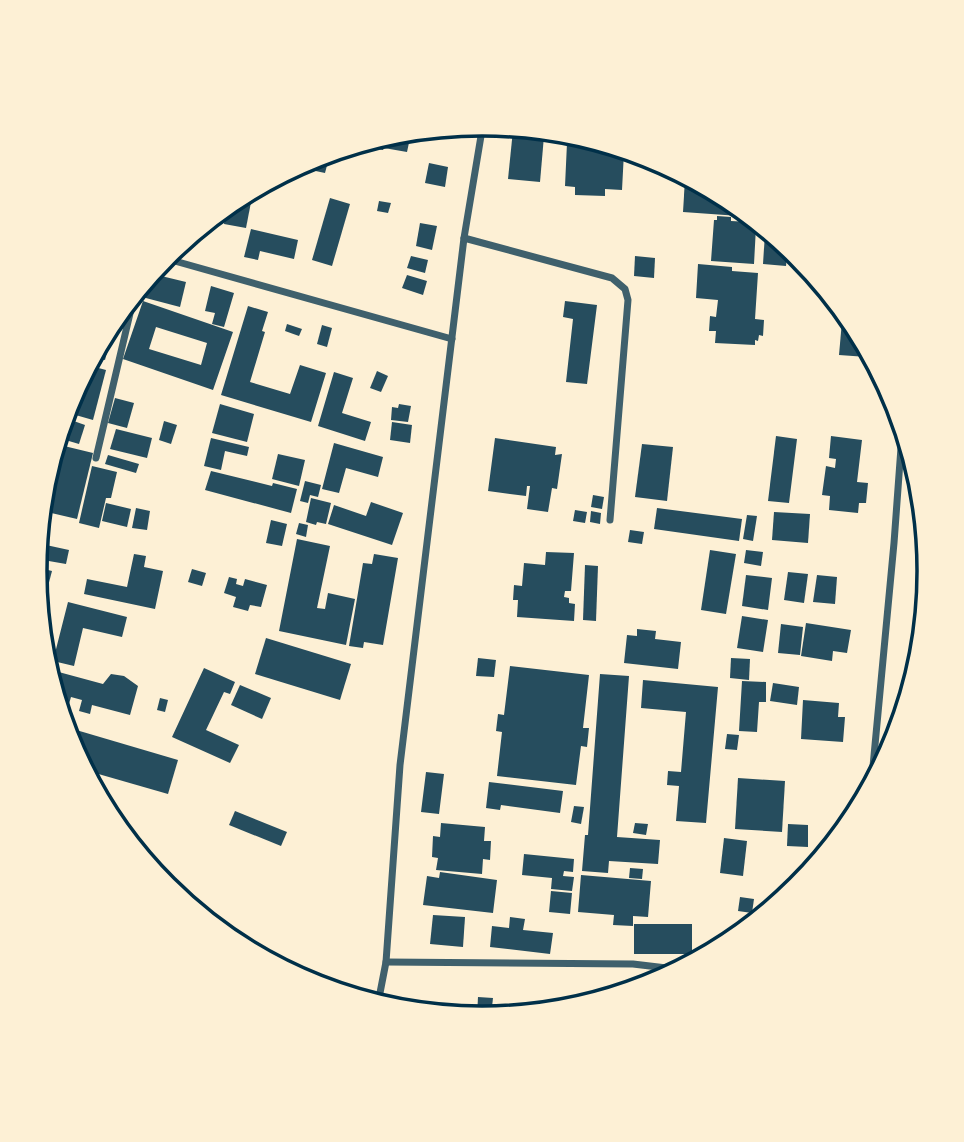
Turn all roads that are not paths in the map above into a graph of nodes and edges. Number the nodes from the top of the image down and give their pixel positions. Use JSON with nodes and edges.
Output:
{"nodes":[{"id":1,"x":481,"y":136,"type":"edge"},
{"id":2,"x":464,"y":239,"type":"junction"},
{"id":3,"x":177,"y":262,"type":"edge"},
{"id":4,"x":129,"y":317,"type":"edge"},
{"id":5,"x":452,"y":339,"type":"junction"},
{"id":6,"x":901,"y":453,"type":"edge"},
{"id":7,"x":96,"y":458,"type":"dead end"},
{"id":8,"x":610,"y":520,"type":"dead end"},
{"id":9,"x":874,"y":759,"type":"edge"},
{"id":10,"x":386,"y":962,"type":"junction"},
{"id":11,"x":661,"y":967,"type":"edge"},
{"id":12,"x":380,"y":993,"type":"edge"}],
"edges":[{"from":1,"to":2,"type":"street"},
{"from":2,"to":5,"type":"street"},
{"from":2,"to":8,"type":"street"},
{"from":3,"to":5,"type":"street"},
{"from":4,"to":7,"type":"street"},
{"from":5,"to":10,"type":"street"},
{"from":6,"to":9,"type":"street"},
{"from":10,"to":11,"type":"street"},
{"from":10,"to":12,"type":"street"}]}
